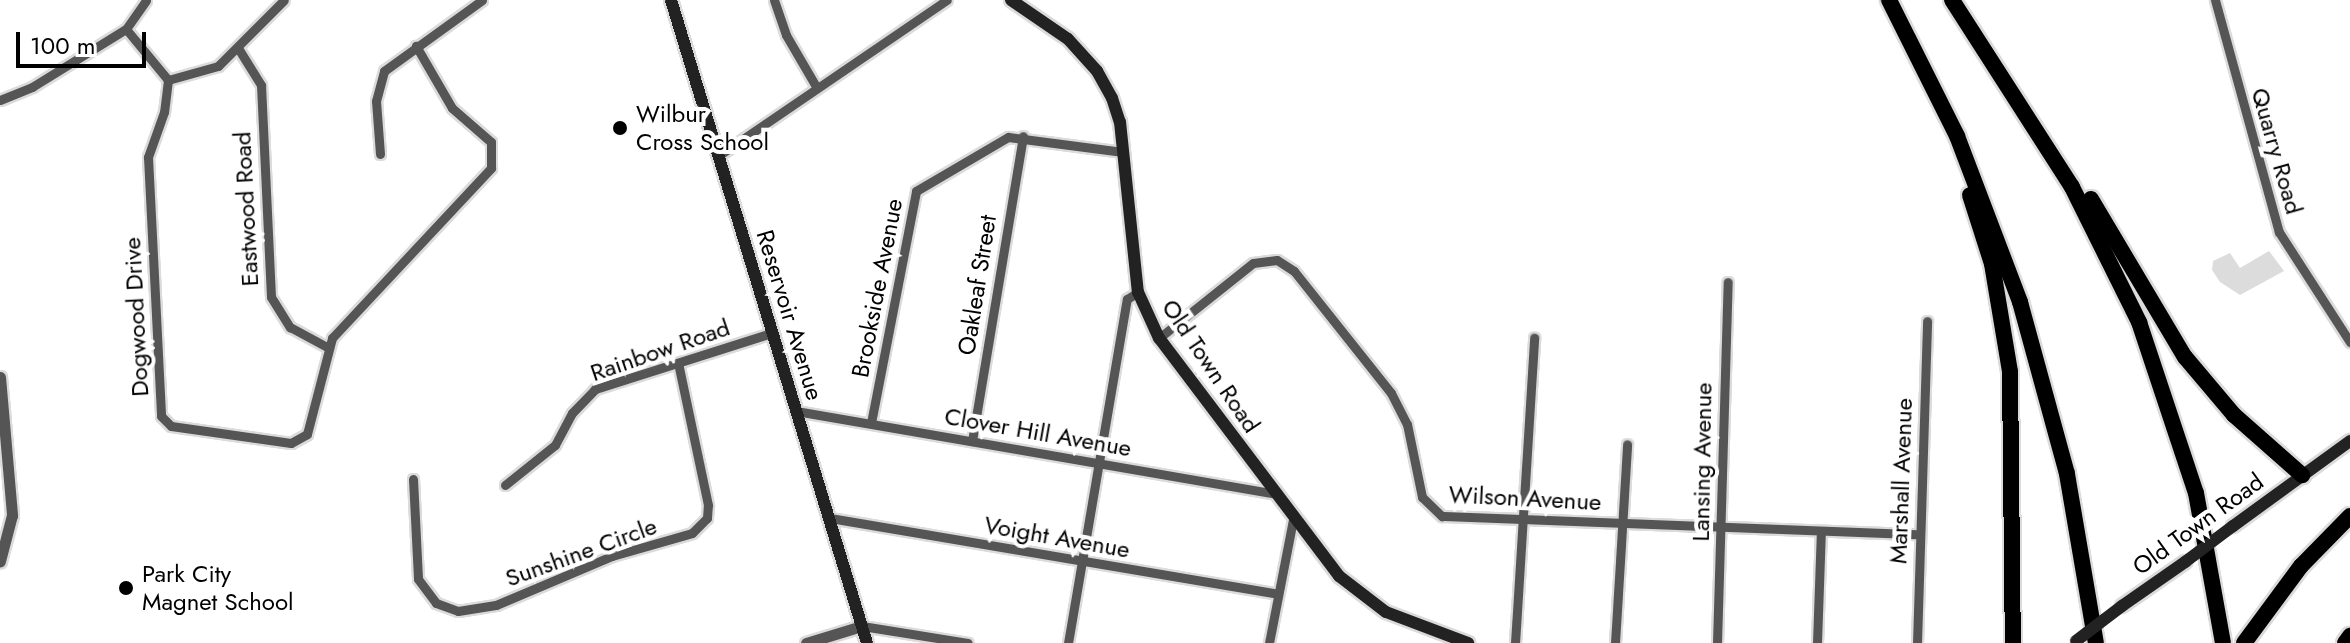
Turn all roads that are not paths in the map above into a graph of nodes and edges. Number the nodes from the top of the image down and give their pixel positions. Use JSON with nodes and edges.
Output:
{"nodes":[{"id":1,"x":146,"y":0,"type":"edge"},
{"id":2,"x":284,"y":0,"type":"edge"},
{"id":3,"x":482,"y":0,"type":"edge"},
{"id":4,"x":671,"y":0,"type":"edge"},
{"id":5,"x":774,"y":0,"type":"edge"},
{"id":6,"x":947,"y":0,"type":"edge"},
{"id":7,"x":1011,"y":0,"type":"edge"},
{"id":8,"x":1889,"y":0,"type":"edge"},
{"id":9,"x":1952,"y":0,"type":"edge"},
{"id":10,"x":2215,"y":0,"type":"edge"},
{"id":11,"x":126,"y":29,"type":"junction"},
{"id":12,"x":1905,"y":29,"type":"junction"},
{"id":13,"x":416,"y":46,"type":"junction"},
{"id":14,"x":238,"y":48,"type":"junction"},
{"id":15,"x":168,"y":80,"type":"junction"},
{"id":16,"x":2009,"y":85,"type":"junction"},
{"id":17,"x":817,"y":88,"type":"junction"},
{"id":18,"x":0,"y":100,"type":"edge"},
{"id":19,"x":1023,"y":136,"type":"junction"},
{"id":20,"x":1123,"y":152,"type":"junction"},
{"id":21,"x":380,"y":154,"type":"dead end"},
{"id":22,"x":718,"y":156,"type":"junction"},
{"id":23,"x":1728,"y":282,"type":"dead end"},
{"id":24,"x":1138,"y":292,"type":"junction"},
{"id":25,"x":1927,"y":321,"type":"dead end"},
{"id":26,"x":772,"y":333,"type":"junction"},
{"id":27,"x":1159,"y":338,"type":"junction"},
{"id":28,"x":1534,"y":338,"type":"dead end"},
{"id":29,"x":2350,"y":342,"type":"edge"},
{"id":30,"x":327,"y":347,"type":"junction"},
{"id":31,"x":678,"y":363,"type":"junction"},
{"id":32,"x":0,"y":377,"type":"edge"},
{"id":33,"x":796,"y":411,"type":"junction"},
{"id":34,"x":871,"y":423,"type":"junction"},
{"id":35,"x":972,"y":441,"type":"junction"},
{"id":36,"x":2350,"y":441,"type":"edge"},
{"id":37,"x":1627,"y":444,"type":"dead end"},
{"id":38,"x":3,"y":455,"type":"edge"},
{"id":39,"x":1099,"y":462,"type":"junction"},
{"id":40,"x":2302,"y":475,"type":"junction"},
{"id":41,"x":413,"y":479,"type":"dead end"},
{"id":42,"x":505,"y":485,"type":"dead end"},
{"id":43,"x":1273,"y":493,"type":"junction"},
{"id":44,"x":2350,"y":516,"type":"edge"},
{"id":45,"x":830,"y":518,"type":"junction"},
{"id":46,"x":1293,"y":520,"type":"junction"},
{"id":47,"x":1522,"y":521,"type":"junction"},
{"id":48,"x":1619,"y":524,"type":"junction"},
{"id":49,"x":1720,"y":527,"type":"junction"},
{"id":50,"x":1821,"y":531,"type":"junction"},
{"id":51,"x":1919,"y":534,"type":"junction"},
{"id":52,"x":0,"y":561,"type":"edge"},
{"id":53,"x":1080,"y":562,"type":"junction"},
{"id":54,"x":1278,"y":594,"type":"junction"},
{"id":55,"x":862,"y":626,"type":"junction"},
{"id":56,"x":2350,"y":636,"type":"edge"},
{"id":57,"x":2075,"y":642,"type":"edge"},
{"id":58,"x":806,"y":643,"type":"edge"},
{"id":59,"x":867,"y":643,"type":"edge"},
{"id":60,"x":968,"y":643,"type":"edge"},
{"id":61,"x":1068,"y":643,"type":"edge"},
{"id":62,"x":1269,"y":643,"type":"edge"},
{"id":63,"x":1468,"y":643,"type":"edge"},
{"id":64,"x":1515,"y":643,"type":"edge"},
{"id":65,"x":1615,"y":643,"type":"edge"},
{"id":66,"x":1717,"y":643,"type":"edge"},
{"id":67,"x":1817,"y":643,"type":"edge"},
{"id":68,"x":1917,"y":643,"type":"edge"},
{"id":69,"x":2013,"y":643,"type":"edge"},
{"id":70,"x":2096,"y":643,"type":"edge"},
{"id":71,"x":2223,"y":643,"type":"edge"},
{"id":72,"x":2244,"y":643,"type":"edge"},
{"id":73,"x":2345,"y":643,"type":"edge"}],
"edges":[{"from":1,"to":11,"type":"street"},
{"from":2,"to":14,"type":"street"},
{"from":3,"to":13,"type":"street"},
{"from":4,"to":22,"type":"main road","name":"Reservoir Avenue"},
{"from":5,"to":17,"type":"street"},
{"from":6,"to":17,"type":"street"},
{"from":7,"to":20,"type":"main road","name":"Old Town Road"},
{"from":8,"to":12,"type":"highway"},
{"from":9,"to":16,"type":"highway"},
{"from":10,"to":29,"type":"street","name":"Quarry Road"},
{"from":11,"to":15,"type":"street"},
{"from":11,"to":18,"type":"street"},
{"from":12,"to":69,"type":"highway"},
{"from":12,"to":70,"type":"highway"},
{"from":13,"to":21,"type":"street"},
{"from":13,"to":30,"type":"street","name":"Dogwood Drive"},
{"from":14,"to":15,"type":"street"},
{"from":14,"to":30,"type":"street","name":"Eastwood Road"},
{"from":15,"to":30,"type":"street","name":"Dogwood Drive"},
{"from":16,"to":40,"type":"highway"},
{"from":16,"to":71,"type":"highway"},
{"from":17,"to":22,"type":"street"},
{"from":19,"to":20,"type":"street","name":"Brookside Avenue"},
{"from":19,"to":34,"type":"street","name":"Brookside Avenue"},
{"from":19,"to":35,"type":"street","name":"Oakleaf Street"},
{"from":20,"to":24,"type":"main road","name":"Old Town Road"},
{"from":22,"to":26,"type":"main road","name":"Reservoir Avenue"},
{"from":23,"to":49,"type":"street","name":"Lansing Avenue"},
{"from":24,"to":27,"type":"main road","name":"Old Town Road"},
{"from":24,"to":39,"type":"street"},
{"from":25,"to":51,"type":"street","name":"Marshall Avenue"},
{"from":26,"to":31,"type":"street","name":"Rainbow Road"},
{"from":26,"to":33,"type":"main road","name":"Reservoir Avenue"},
{"from":27,"to":43,"type":"main road","name":"Old Town Road"},
{"from":27,"to":47,"type":"street","name":"Wilson Avenue"},
{"from":28,"to":47,"type":"street"},
{"from":31,"to":41,"type":"street","name":"Sunshine Circle"},
{"from":31,"to":42,"type":"street","name":"Rainbow Road"},
{"from":32,"to":38,"type":"street"},
{"from":33,"to":34,"type":"street","name":"Clover Hill Avenue"},
{"from":33,"to":45,"type":"main road","name":"Reservoir Avenue"},
{"from":34,"to":35,"type":"street","name":"Clover Hill Avenue"},
{"from":35,"to":39,"type":"street","name":"Clover Hill Avenue"},
{"from":36,"to":40,"type":"main road","name":"Old Town Road"},
{"from":37,"to":48,"type":"street"},
{"from":38,"to":52,"type":"street"},
{"from":39,"to":43,"type":"street","name":"Clover Hill Avenue"},
{"from":39,"to":53,"type":"street"},
{"from":40,"to":57,"type":"main road","name":"Old Town Road","bridge":true},
{"from":43,"to":46,"type":"main road","name":"Old Town Road"},
{"from":44,"to":72,"type":"highway"},
{"from":45,"to":53,"type":"street","name":"Voight Avenue"},
{"from":45,"to":55,"type":"main road","name":"Reservoir Avenue"},
{"from":46,"to":54,"type":"street"},
{"from":46,"to":63,"type":"main road","name":"Old Town Road"},
{"from":47,"to":48,"type":"street","name":"Wilson Avenue"},
{"from":47,"to":64,"type":"street"},
{"from":48,"to":49,"type":"street","name":"Wilson Avenue"},
{"from":48,"to":65,"type":"street"},
{"from":49,"to":50,"type":"street","name":"Wilson Avenue"},
{"from":49,"to":66,"type":"street","name":"Lansing Avenue"},
{"from":50,"to":51,"type":"street","name":"Wilson Avenue"},
{"from":50,"to":67,"type":"street"},
{"from":51,"to":68,"type":"street","name":"Marshall Avenue"},
{"from":53,"to":54,"type":"street","name":"Voight Avenue"},
{"from":53,"to":61,"type":"street"},
{"from":54,"to":62,"type":"street"},
{"from":55,"to":58,"type":"street"},
{"from":55,"to":59,"type":"main road","name":"Reservoir Avenue"},
{"from":55,"to":60,"type":"street"},
{"from":56,"to":73,"type":"highway"}]}
